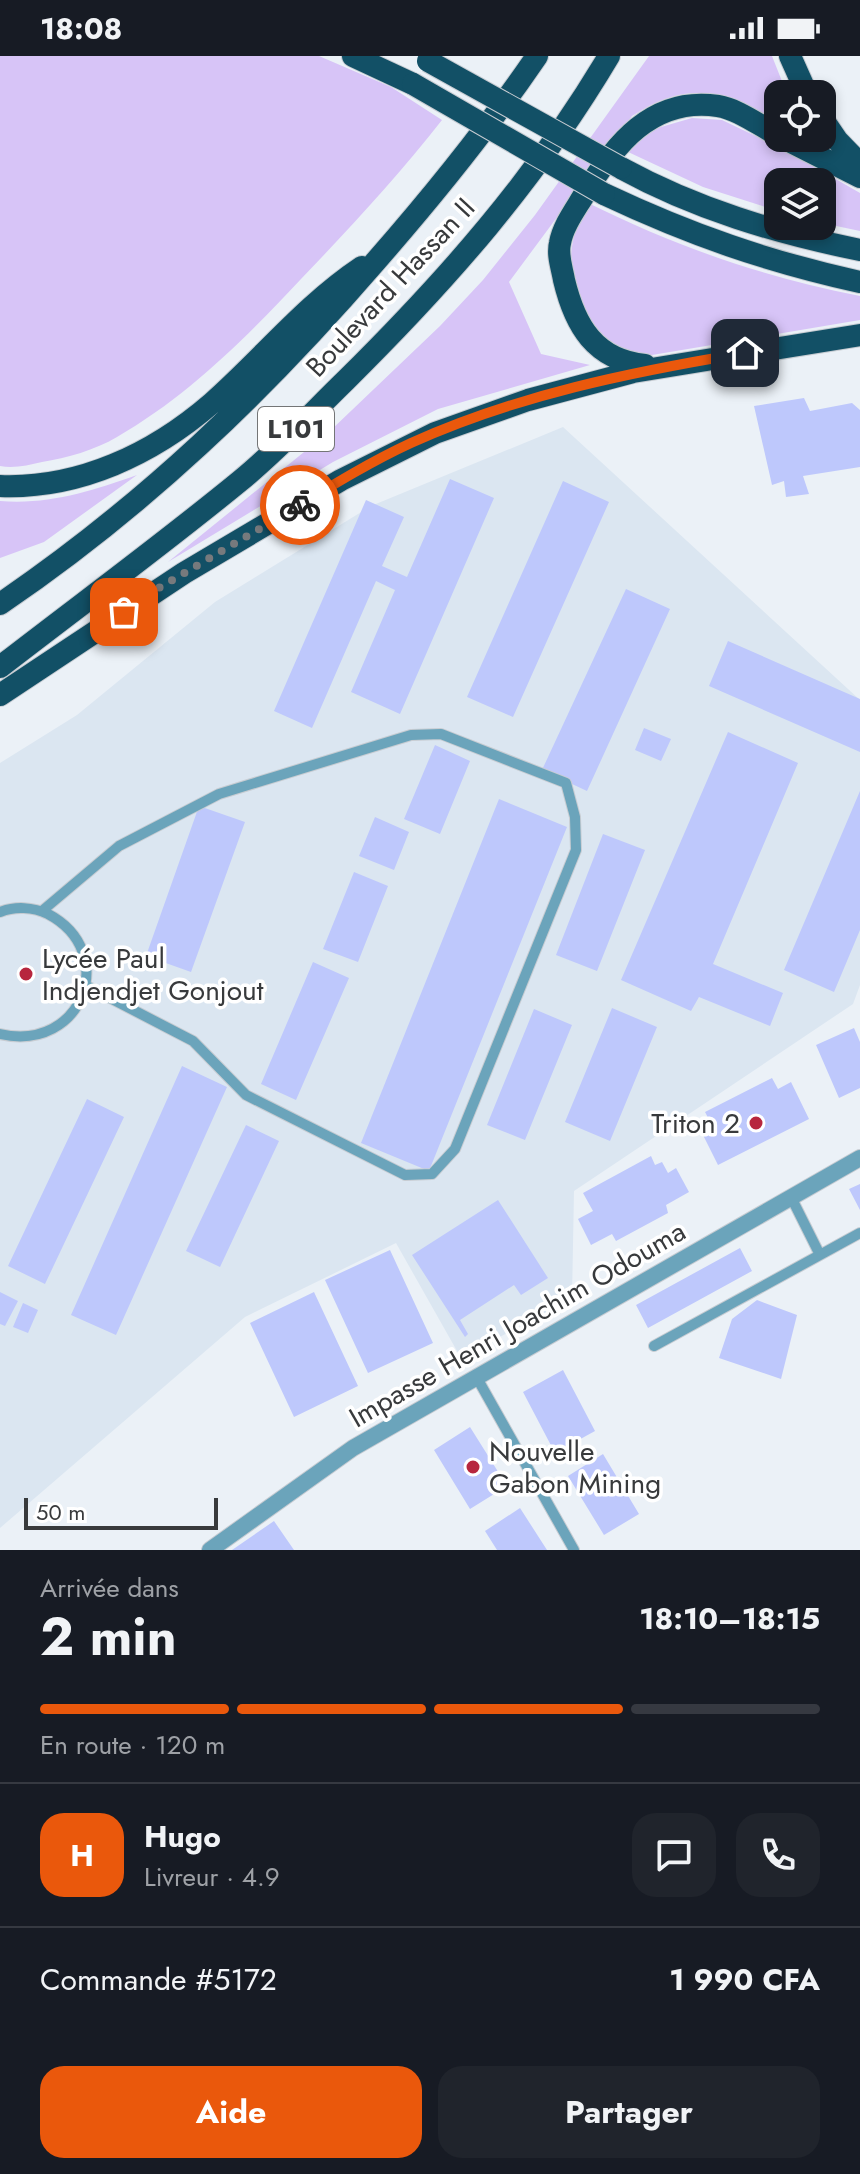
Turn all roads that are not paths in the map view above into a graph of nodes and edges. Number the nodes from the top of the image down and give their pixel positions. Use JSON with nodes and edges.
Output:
{"nodes":[{"id":1,"x":353,"y":56,"type":"edge"},
{"id":2,"x":537,"y":56,"type":"edge"},
{"id":3,"x":609,"y":56,"type":"edge"},
{"id":4,"x":790,"y":56,"type":"edge"},
{"id":5,"x":422,"y":59,"type":"edge"},
{"id":6,"x":801,"y":80,"type":"edge"},
{"id":7,"x":764,"y":128,"type":"edge"},
{"id":8,"x":836,"y":139,"type":"edge"},
{"id":9,"x":811,"y":152,"type":"edge"},
{"id":10,"x":860,"y":164,"type":"edge"},
{"id":11,"x":860,"y":177,"type":"edge"},
{"id":12,"x":860,"y":250,"type":"edge"},
{"id":13,"x":383,"y":254,"type":"junction"},
{"id":14,"x":860,"y":282,"type":"edge"},
{"id":15,"x":860,"y":335,"type":"edge"},
{"id":16,"x":673,"y":365,"type":"junction"},
{"id":17,"x":0,"y":486,"type":"edge"},
{"id":18,"x":0,"y":604,"type":"edge"},
{"id":19,"x":0,"y":667,"type":"edge"},
{"id":20,"x":0,"y":695,"type":"edge"},
{"id":21,"x":42,"y":911,"type":"junction"},
{"id":22,"x":0,"y":912,"type":"edge"},
{"id":23,"x":85,"y":985,"type":"junction"},
{"id":24,"x":0,"y":1034,"type":"edge"},
{"id":25,"x":860,"y":1158,"type":"edge"},
{"id":26,"x":791,"y":1197,"type":"junction"},
{"id":27,"x":860,"y":1233,"type":"edge"},
{"id":28,"x":820,"y":1255,"type":"junction"},
{"id":29,"x":654,"y":1346,"type":"dead end"},
{"id":30,"x":477,"y":1378,"type":"junction"},
{"id":31,"x":210,"y":1550,"type":"edge"},
{"id":32,"x":574,"y":1550,"type":"edge"}],
"edges":[{"from":1,"to":14,"type":"highway","bridge":true},
{"from":2,"to":13,"type":"highway","name":"Boulevard Hassan II"},
{"from":3,"to":19,"type":"highway","name":"Boulevard Hassan II","number":"L101"},
{"from":4,"to":6,"type":"highway"},
{"from":5,"to":12,"type":"highway","bridge":true},
{"from":7,"to":16,"type":"highway"},
{"from":8,"to":10,"type":"highway"},
{"from":9,"to":11,"type":"highway"},
{"from":13,"to":17,"type":"highway"},
{"from":13,"to":18,"type":"highway","name":"Boulevard Hassan II"},
{"from":15,"to":16,"type":"highway"},
{"from":16,"to":20,"type":"highway"},
{"from":21,"to":22,"type":"lane"},
{"from":21,"to":23,"type":"lane"},
{"from":21,"to":23,"type":"lane"},
{"from":23,"to":24,"type":"lane"},
{"from":25,"to":26,"type":"street","name":"Impasse Henri Joachim Odouma"},
{"from":26,"to":28,"type":"lane"},
{"from":26,"to":30,"type":"street","name":"Impasse Henri Joachim Odouma"},
{"from":27,"to":28,"type":"lane"},
{"from":28,"to":29,"type":"lane"},
{"from":30,"to":31,"type":"street","name":"Impasse Henri Joachim Odouma"},
{"from":30,"to":32,"type":"lane"}]}
